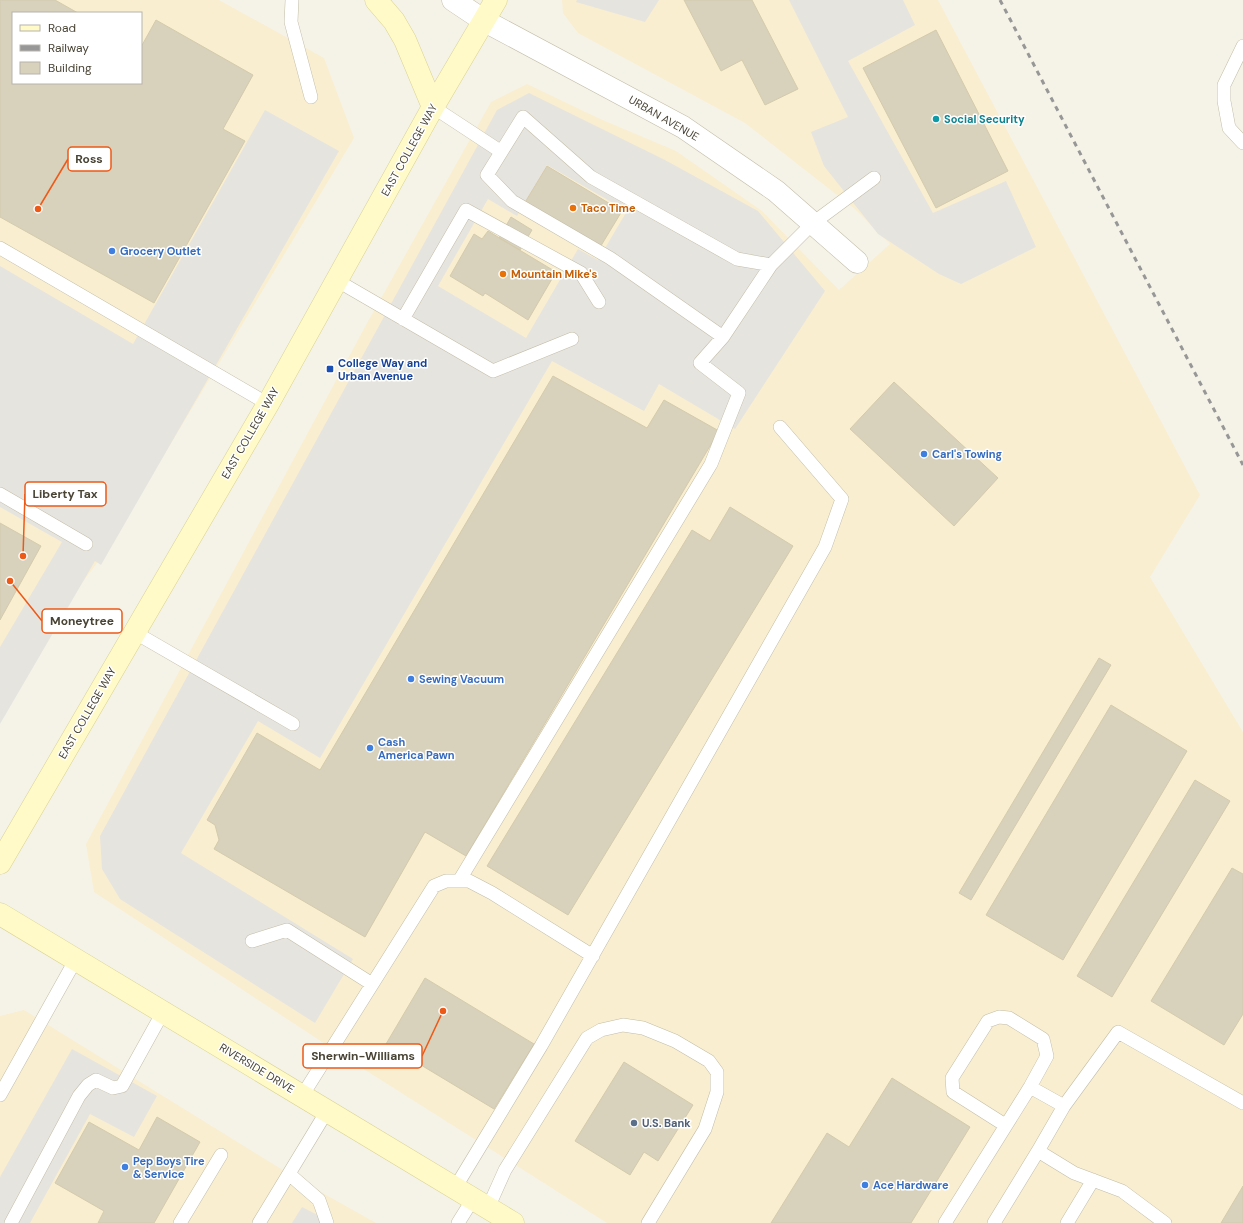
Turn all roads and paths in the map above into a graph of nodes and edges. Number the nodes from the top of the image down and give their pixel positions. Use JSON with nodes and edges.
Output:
{"nodes":[{"id":1,"x":292,"y":0,"type":"edge"},
{"id":2,"x":376,"y":0,"type":"edge"},
{"id":3,"x":453,"y":0,"type":"edge"},
{"id":4,"x":496,"y":0,"type":"edge"},
{"id":5,"x":483,"y":20,"type":"junction"},
{"id":6,"x":1243,"y":46,"type":"edge"},
{"id":7,"x":311,"y":97,"type":"dead end"},
{"id":8,"x":433,"y":107,"type":"junction"},
{"id":9,"x":1243,"y":143,"type":"edge"},
{"id":10,"x":500,"y":151,"type":"junction"},
{"id":11,"x":874,"y":178,"type":"dead end"},
{"id":12,"x":813,"y":224,"type":"junction"},
{"id":13,"x":0,"y":248,"type":"edge"},
{"id":14,"x":857,"y":262,"type":"dead end"},
{"id":15,"x":771,"y":264,"type":"junction"},
{"id":16,"x":336,"y":280,"type":"junction"},
{"id":17,"x":599,"y":302,"type":"dead end"},
{"id":18,"x":403,"y":319,"type":"junction"},
{"id":19,"x":723,"y":337,"type":"junction"},
{"id":20,"x":572,"y":340,"type":"dead end"},
{"id":21,"x":268,"y":404,"type":"junction"},
{"id":22,"x":780,"y":427,"type":"dead end"},
{"id":23,"x":0,"y":494,"type":"edge"},
{"id":24,"x":86,"y":544,"type":"dead end"},
{"id":25,"x":134,"y":632,"type":"junction"},
{"id":26,"x":293,"y":724,"type":"dead end"},
{"id":27,"x":0,"y":863,"type":"edge"},
{"id":28,"x":459,"y":881,"type":"junction"},
{"id":29,"x":0,"y":914,"type":"edge"},
{"id":30,"x":252,"y":941,"type":"dead end"},
{"id":31,"x":593,"y":956,"type":"junction"},
{"id":32,"x":76,"y":959,"type":"junction"},
{"id":33,"x":372,"y":984,"type":"junction"},
{"id":34,"x":163,"y":1012,"type":"junction"},
{"id":35,"x":1030,"y":1087,"type":"junction"},
{"id":36,"x":0,"y":1094,"type":"edge"},
{"id":37,"x":302,"y":1096,"type":"junction"},
{"id":38,"x":1243,"y":1103,"type":"edge"},
{"id":39,"x":1064,"y":1106,"type":"junction"},
{"id":40,"x":327,"y":1111,"type":"junction"},
{"id":41,"x":1005,"y":1124,"type":"junction"},
{"id":42,"x":1038,"y":1151,"type":"junction"},
{"id":43,"x":221,"y":1155,"type":"dead end"},
{"id":44,"x":289,"y":1174,"type":"junction"},
{"id":45,"x":1093,"y":1180,"type":"junction"},
{"id":46,"x":472,"y":1198,"type":"junction"},
{"id":47,"x":11,"y":1223,"type":"edge"},
{"id":48,"x":180,"y":1223,"type":"edge"},
{"id":49,"x":259,"y":1223,"type":"edge"},
{"id":50,"x":327,"y":1223,"type":"edge"},
{"id":51,"x":458,"y":1223,"type":"edge"},
{"id":52,"x":513,"y":1223,"type":"edge"},
{"id":53,"x":648,"y":1223,"type":"edge"},
{"id":54,"x":945,"y":1223,"type":"edge"},
{"id":55,"x":994,"y":1223,"type":"edge"},
{"id":56,"x":1067,"y":1223,"type":"edge"},
{"id":57,"x":1165,"y":1223,"type":"edge"}],
"edges":[{"from":1,"to":7,"type":"lane"},
{"from":2,"to":8,"type":"main road"},
{"from":3,"to":5,"type":"street","name":"URBAN AVENUE"},
{"from":4,"to":5,"type":"main road","name":"EAST COLLEGE WAY"},
{"from":5,"to":8,"type":"main road","name":"EAST COLLEGE WAY"},
{"from":5,"to":12,"type":"street","name":"URBAN AVENUE"},
{"from":6,"to":9,"type":"lane"},
{"from":8,"to":10,"type":"lane"},
{"from":8,"to":16,"type":"main road","name":"EAST COLLEGE WAY"},
{"from":10,"to":15,"type":"lane"},
{"from":10,"to":19,"type":"lane"},
{"from":11,"to":12,"type":"lane"},
{"from":12,"to":14,"type":"street","name":"URBAN AVENUE"},
{"from":12,"to":15,"type":"lane"},
{"from":13,"to":21,"type":"lane"},
{"from":15,"to":19,"type":"lane"},
{"from":16,"to":18,"type":"lane"},
{"from":16,"to":21,"type":"main road","name":"EAST COLLEGE WAY"},
{"from":17,"to":18,"type":"lane"},
{"from":18,"to":20,"type":"lane"},
{"from":19,"to":28,"type":"lane"},
{"from":21,"to":25,"type":"main road","name":"EAST COLLEGE WAY"},
{"from":22,"to":31,"type":"lane"},
{"from":23,"to":24,"type":"lane"},
{"from":25,"to":26,"type":"lane"},
{"from":25,"to":27,"type":"main road","name":"EAST COLLEGE WAY"},
{"from":28,"to":31,"type":"lane"},
{"from":28,"to":33,"type":"lane"},
{"from":29,"to":32,"type":"main road","name":"RIVERSIDE DRIVE"},
{"from":30,"to":33,"type":"lane"},
{"from":31,"to":46,"type":"lane"},
{"from":32,"to":34,"type":"main road","name":"RIVERSIDE DRIVE"},
{"from":32,"to":36,"type":"lane"},
{"from":33,"to":37,"type":"lane"},
{"from":34,"to":37,"type":"main road","name":"RIVERSIDE DRIVE"},
{"from":34,"to":47,"type":"lane"},
{"from":35,"to":39,"type":"lane"},
{"from":35,"to":41,"type":"lane"},
{"from":35,"to":41,"type":"lane"},
{"from":37,"to":40,"type":"main road","name":"RIVERSIDE DRIVE"},
{"from":38,"to":39,"type":"lane"},
{"from":39,"to":42,"type":"lane"},
{"from":40,"to":44,"type":"lane"},
{"from":40,"to":46,"type":"main road","name":"RIVERSIDE DRIVE"},
{"from":41,"to":54,"type":"lane"},
{"from":42,"to":45,"type":"lane"},
{"from":42,"to":55,"type":"lane"},
{"from":43,"to":48,"type":"lane"},
{"from":44,"to":49,"type":"lane"},
{"from":44,"to":50,"type":"lane"},
{"from":45,"to":56,"type":"lane"},
{"from":45,"to":57,"type":"lane"},
{"from":46,"to":51,"type":"lane"},
{"from":46,"to":52,"type":"main road","name":"RIVERSIDE DRIVE"},
{"from":46,"to":53,"type":"lane"}]}
